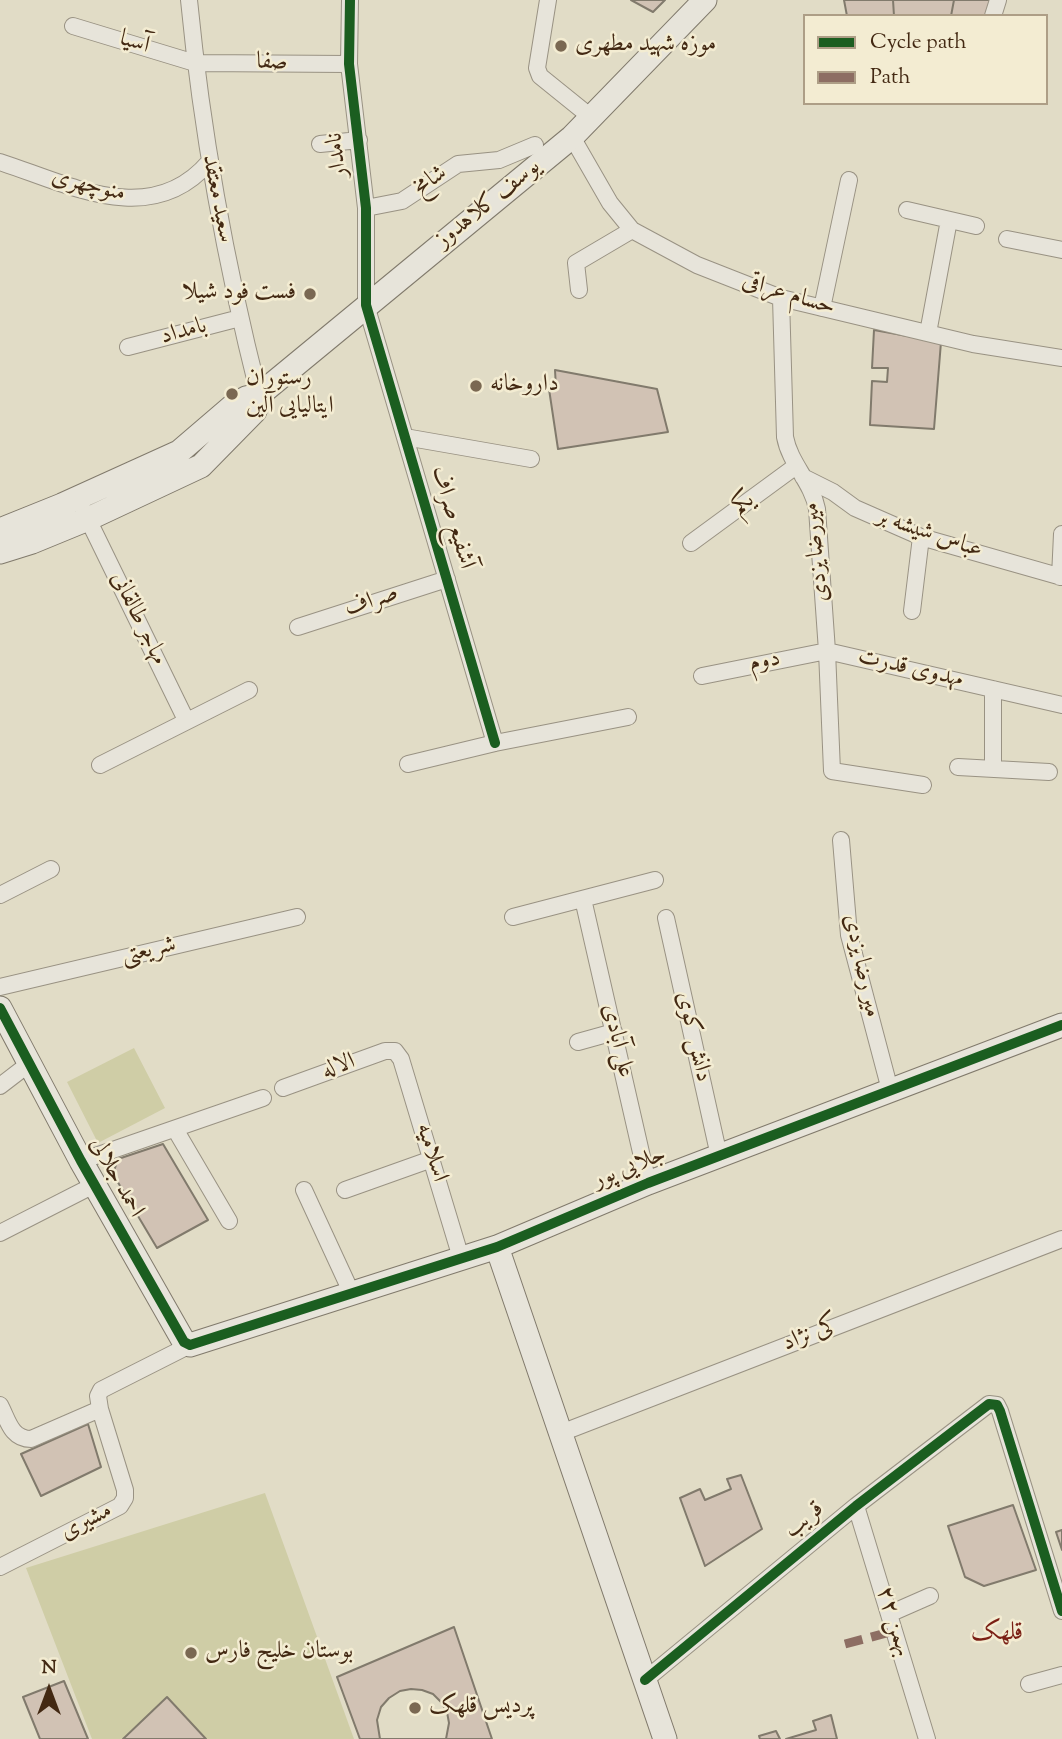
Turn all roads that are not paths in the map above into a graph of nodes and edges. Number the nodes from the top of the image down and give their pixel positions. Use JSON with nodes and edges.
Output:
{"nodes":[{"id":1,"x":189,"y":0,"type":"edge"},
{"id":2,"x":351,"y":0,"type":"edge"},
{"id":3,"x":548,"y":0,"type":"edge"},
{"id":4,"x":705,"y":0,"type":"edge"},
{"id":5,"x":73,"y":26,"type":"dead end"},
{"id":6,"x":195,"y":63,"type":"junction"},
{"id":7,"x":349,"y":64,"type":"junction"},
{"id":8,"x":592,"y":118,"type":"junction"},
{"id":9,"x":572,"y":137,"type":"junction"},
{"id":10,"x":359,"y":140,"type":"junction"},
{"id":11,"x":320,"y":144,"type":"dead end"},
{"id":12,"x":535,"y":145,"type":"dead end"},
{"id":13,"x":0,"y":162,"type":"edge"},
{"id":14,"x":209,"y":162,"type":"junction"},
{"id":15,"x":849,"y":180,"type":"dead end"},
{"id":16,"x":366,"y":208,"type":"junction"},
{"id":17,"x":906,"y":210,"type":"dead end"},
{"id":18,"x":949,"y":220,"type":"junction"},
{"id":19,"x":976,"y":226,"type":"dead end"},
{"id":20,"x":632,"y":230,"type":"junction"},
{"id":21,"x":1007,"y":239,"type":"dead end"},
{"id":22,"x":1062,"y":250,"type":"edge"},
{"id":23,"x":579,"y":290,"type":"dead end"},
{"id":24,"x":781,"y":298,"type":"junction"},
{"id":25,"x":366,"y":305,"type":"junction"},
{"id":26,"x":822,"y":308,"type":"junction"},
{"id":27,"x":240,"y":318,"type":"junction"},
{"id":28,"x":928,"y":333,"type":"junction"},
{"id":29,"x":128,"y":347,"type":"dead end"},
{"id":30,"x":1062,"y":358,"type":"edge"},
{"id":31,"x":259,"y":395,"type":"junction"},
{"id":32,"x":405,"y":437,"type":"junction"},
{"id":33,"x":531,"y":459,"type":"dead end"},
{"id":34,"x":800,"y":471,"type":"junction"},
{"id":35,"x":75,"y":498,"type":"junction"},
{"id":36,"x":88,"y":519,"type":"junction"},
{"id":37,"x":0,"y":530,"type":"edge"},
{"id":38,"x":1062,"y":534,"type":"edge"},
{"id":39,"x":920,"y":537,"type":"junction"},
{"id":40,"x":691,"y":543,"type":"dead end"},
{"id":41,"x":0,"y":552,"type":"edge"},
{"id":42,"x":1061,"y":577,"type":"edge"},
{"id":43,"x":447,"y":579,"type":"junction"},
{"id":44,"x":912,"y":611,"type":"dead end"},
{"id":45,"x":298,"y":627,"type":"dead end"},
{"id":46,"x":827,"y":651,"type":"junction"},
{"id":47,"x":702,"y":676,"type":"dead end"},
{"id":48,"x":993,"y":689,"type":"junction"},
{"id":49,"x":249,"y":690,"type":"dead end"},
{"id":50,"x":1062,"y":705,"type":"edge"},
{"id":51,"x":628,"y":717,"type":"dead end"},
{"id":52,"x":186,"y":720,"type":"junction"},
{"id":53,"x":495,"y":743,"type":"junction"},
{"id":54,"x":408,"y":764,"type":"dead end"},
{"id":55,"x":100,"y":765,"type":"dead end"},
{"id":56,"x":958,"y":767,"type":"dead end"},
{"id":57,"x":992,"y":769,"type":"junction"},
{"id":58,"x":1049,"y":772,"type":"dead end"},
{"id":59,"x":923,"y":785,"type":"dead end"},
{"id":60,"x":841,"y":840,"type":"dead end"},
{"id":61,"x":51,"y":869,"type":"dead end"},
{"id":62,"x":655,"y":880,"type":"dead end"},
{"id":63,"x":0,"y":895,"type":"edge"},
{"id":64,"x":583,"y":899,"type":"junction"},
{"id":65,"x":298,"y":917,"type":"dead end"},
{"id":66,"x":513,"y":917,"type":"dead end"},
{"id":67,"x":666,"y":918,"type":"dead end"},
{"id":68,"x":0,"y":987,"type":"edge"},
{"id":69,"x":0,"y":1008,"type":"edge"},
{"id":70,"x":1062,"y":1025,"type":"edge"},
{"id":71,"x":614,"y":1032,"type":"junction"},
{"id":72,"x":578,"y":1042,"type":"dead end"},
{"id":73,"x":395,"y":1051,"type":"joint"},
{"id":74,"x":30,"y":1063,"type":"junction"},
{"id":75,"x":0,"y":1086,"type":"edge"},
{"id":76,"x":283,"y":1088,"type":"dead end"},
{"id":77,"x":890,"y":1090,"type":"junction"},
{"id":78,"x":263,"y":1098,"type":"dead end"},
{"id":79,"x":176,"y":1129,"type":"junction"},
{"id":80,"x":719,"y":1156,"type":"junction"},
{"id":81,"x":432,"y":1159,"type":"junction"},
{"id":82,"x":81,"y":1161,"type":"junction"},
{"id":83,"x":648,"y":1183,"type":"junction"},
{"id":84,"x":94,"y":1185,"type":"junction"},
{"id":85,"x":345,"y":1190,"type":"dead end"},
{"id":86,"x":304,"y":1191,"type":"dead end"},
{"id":87,"x":229,"y":1221,"type":"dead end"},
{"id":88,"x":0,"y":1233,"type":"edge"},
{"id":89,"x":1062,"y":1239,"type":"edge"},
{"id":90,"x":497,"y":1247,"type":"junction"},
{"id":91,"x":461,"y":1258,"type":"junction"},
{"id":92,"x":352,"y":1294,"type":"junction"},
{"id":93,"x":200,"y":1343,"type":"junction"},
{"id":94,"x":0,"y":1405,"type":"edge"},
{"id":95,"x":100,"y":1409,"type":"junction"},
{"id":96,"x":561,"y":1433,"type":"junction"},
{"id":97,"x":856,"y":1506,"type":"junction"},
{"id":98,"x":0,"y":1567,"type":"edge"},
{"id":99,"x":930,"y":1596,"type":"dead end"},
{"id":100,"x":1062,"y":1611,"type":"edge"},
{"id":101,"x":889,"y":1614,"type":"junction"},
{"id":102,"x":1062,"y":1675,"type":"edge"},
{"id":103,"x":645,"y":1680,"type":"junction"},
{"id":104,"x":1029,"y":1684,"type":"dead end"},
{"id":105,"x":666,"y":1739,"type":"edge"},
{"id":106,"x":927,"y":1739,"type":"edge"}],
"edges":[{"from":1,"to":6,"type":"street","name":"سعید معتقد"},
{"from":2,"to":7,"type":"street","name":"نامدار"},
{"from":3,"to":8,"type":"street"},
{"from":4,"to":8,"type":"street","name":"یوسف کلاهدوز"},
{"from":5,"to":6,"type":"street","name":"آسیا"},
{"from":6,"to":7,"type":"street","name":"صفا"},
{"from":6,"to":14,"type":"street","name":"سعید معتقد"},
{"from":7,"to":10,"type":"street","name":"نامدار"},
{"from":8,"to":9,"type":"street","name":"یوسف کلاهدوز"},
{"from":9,"to":20,"type":"street","name":"حسام عراقی"},
{"from":9,"to":25,"type":"street","name":"یوسف کلاهدوز"},
{"from":10,"to":11,"type":"street"},
{"from":10,"to":16,"type":"street","name":"نامدار"},
{"from":12,"to":16,"type":"street","name":"شامخ"},
{"from":13,"to":14,"type":"street","name":"منوچهری"},
{"from":14,"to":27,"type":"street","name":"سعید معتقد"},
{"from":15,"to":26,"type":"street"},
{"from":16,"to":25,"type":"street","name":"نامدار"},
{"from":17,"to":18,"type":"street"},
{"from":18,"to":19,"type":"street"},
{"from":18,"to":28,"type":"street"},
{"from":20,"to":23,"type":"street"},
{"from":20,"to":24,"type":"street","name":"حسام عراقی"},
{"from":21,"to":22,"type":"street"},
{"from":24,"to":26,"type":"street","name":"حسام عراقی"},
{"from":24,"to":34,"type":"street","name":"میررضا یزدی"},
{"from":25,"to":31,"type":"street","name":"یوسف کلاهدوز"},
{"from":25,"to":32,"type":"street","name":"آشفیع صراف"},
{"from":26,"to":28,"type":"street","name":"حسام عراقی"},
{"from":27,"to":29,"type":"street","name":"بامداد"},
{"from":27,"to":31,"type":"street","name":"سعید معتقد"},
{"from":28,"to":30,"type":"street","name":"حسام عراقی"},
{"from":31,"to":35,"type":"street","name":"یوسف کلاهدوز"},
{"from":31,"to":36,"type":"street","name":"یوسف کلاهدوز"},
{"from":32,"to":33,"type":"street"},
{"from":32,"to":43,"type":"street","name":"آشفیع صراف"},
{"from":34,"to":39,"type":"street","name":"عباس شیشه بر"},
{"from":34,"to":40,"type":"street","name":"یکم"},
{"from":34,"to":46,"type":"street","name":"میررضا یزدی"},
{"from":35,"to":36,"type":"street","name":"مهاجر طالقانی"},
{"from":35,"to":37,"type":"street","name":"یوسف کلاهدوز"},
{"from":36,"to":41,"type":"street","name":"یوسف کلاهدوز"},
{"from":36,"to":52,"type":"street","name":"مهاجر طالقانی"},
{"from":38,"to":42,"type":"street"},
{"from":39,"to":42,"type":"street","name":"عباس شیشه بر"},
{"from":39,"to":44,"type":"street"},
{"from":43,"to":45,"type":"street","name":"صراف"},
{"from":43,"to":53,"type":"street","name":"آشفیع صراف"},
{"from":46,"to":47,"type":"street","name":"دوم"},
{"from":46,"to":48,"type":"street","name":"مهدوی قدرت"},
{"from":46,"to":59,"type":"street","name":"میررضا یزدی"},
{"from":48,"to":50,"type":"street","name":"مهدوی قدرت"},
{"from":48,"to":57,"type":"street","name":"مهدوی قدرت"},
{"from":49,"to":52,"type":"street"},
{"from":51,"to":53,"type":"street"},
{"from":52,"to":55,"type":"street"},
{"from":53,"to":54,"type":"street"},
{"from":56,"to":57,"type":"street"},
{"from":57,"to":58,"type":"street"},
{"from":60,"to":77,"type":"street","name":"میر رضا یزدی"},
{"from":61,"to":63,"type":"street"},
{"from":62,"to":64,"type":"street"},
{"from":64,"to":66,"type":"street"},
{"from":64,"to":71,"type":"street","name":"علی آبادی"},
{"from":65,"to":68,"type":"street","name":"شریعتی"},
{"from":67,"to":80,"type":"street","name":"دانش کوی"},
{"from":69,"to":74,"type":"street","name":"احمد جلالی"},
{"from":70,"to":77,"type":"street","name":"جلایی پور"},
{"from":71,"to":72,"type":"street"},
{"from":71,"to":83,"type":"street","name":"علی آبادی"},
{"from":73,"to":76,"type":"street","name":"الاله"},
{"from":73,"to":81,"type":"street","name":"اسلامیه"},
{"from":74,"to":75,"type":"street"},
{"from":74,"to":82,"type":"street","name":"احمد جلالی"},
{"from":77,"to":80,"type":"street","name":"جلایی پور"},
{"from":78,"to":79,"type":"street"},
{"from":79,"to":82,"type":"street"},
{"from":79,"to":87,"type":"street"},
{"from":80,"to":83,"type":"street","name":"جلایی پور"},
{"from":81,"to":85,"type":"street"},
{"from":81,"to":91,"type":"street","name":"اسلامیه"},
{"from":82,"to":84,"type":"street","name":"احمد جلالی"},
{"from":83,"to":90,"type":"street","name":"جلایی پور"},
{"from":84,"to":88,"type":"street"},
{"from":84,"to":93,"type":"street","name":"احمد جلالی"},
{"from":86,"to":92,"type":"street"},
{"from":89,"to":96,"type":"street","name":"کی نژاد"},
{"from":90,"to":91,"type":"street","name":"جلایی پور"},
{"from":90,"to":96,"type":"street"},
{"from":91,"to":92,"type":"street","name":"جلایی پور"},
{"from":92,"to":93,"type":"street","name":"جلایی پور"},
{"from":93,"to":95,"type":"street"},
{"from":94,"to":95,"type":"street"},
{"from":95,"to":98,"type":"street","name":"مشیری"},
{"from":96,"to":103,"type":"street"},
{"from":97,"to":100,"type":"street","name":"قریب"},
{"from":97,"to":101,"type":"street","name":"۲۲ بهمن"},
{"from":97,"to":103,"type":"street","name":"قریب"},
{"from":99,"to":101,"type":"street"},
{"from":101,"to":106,"type":"street","name":"۲۲ بهمن"},
{"from":102,"to":104,"type":"street"},
{"from":103,"to":105,"type":"street"}]}
